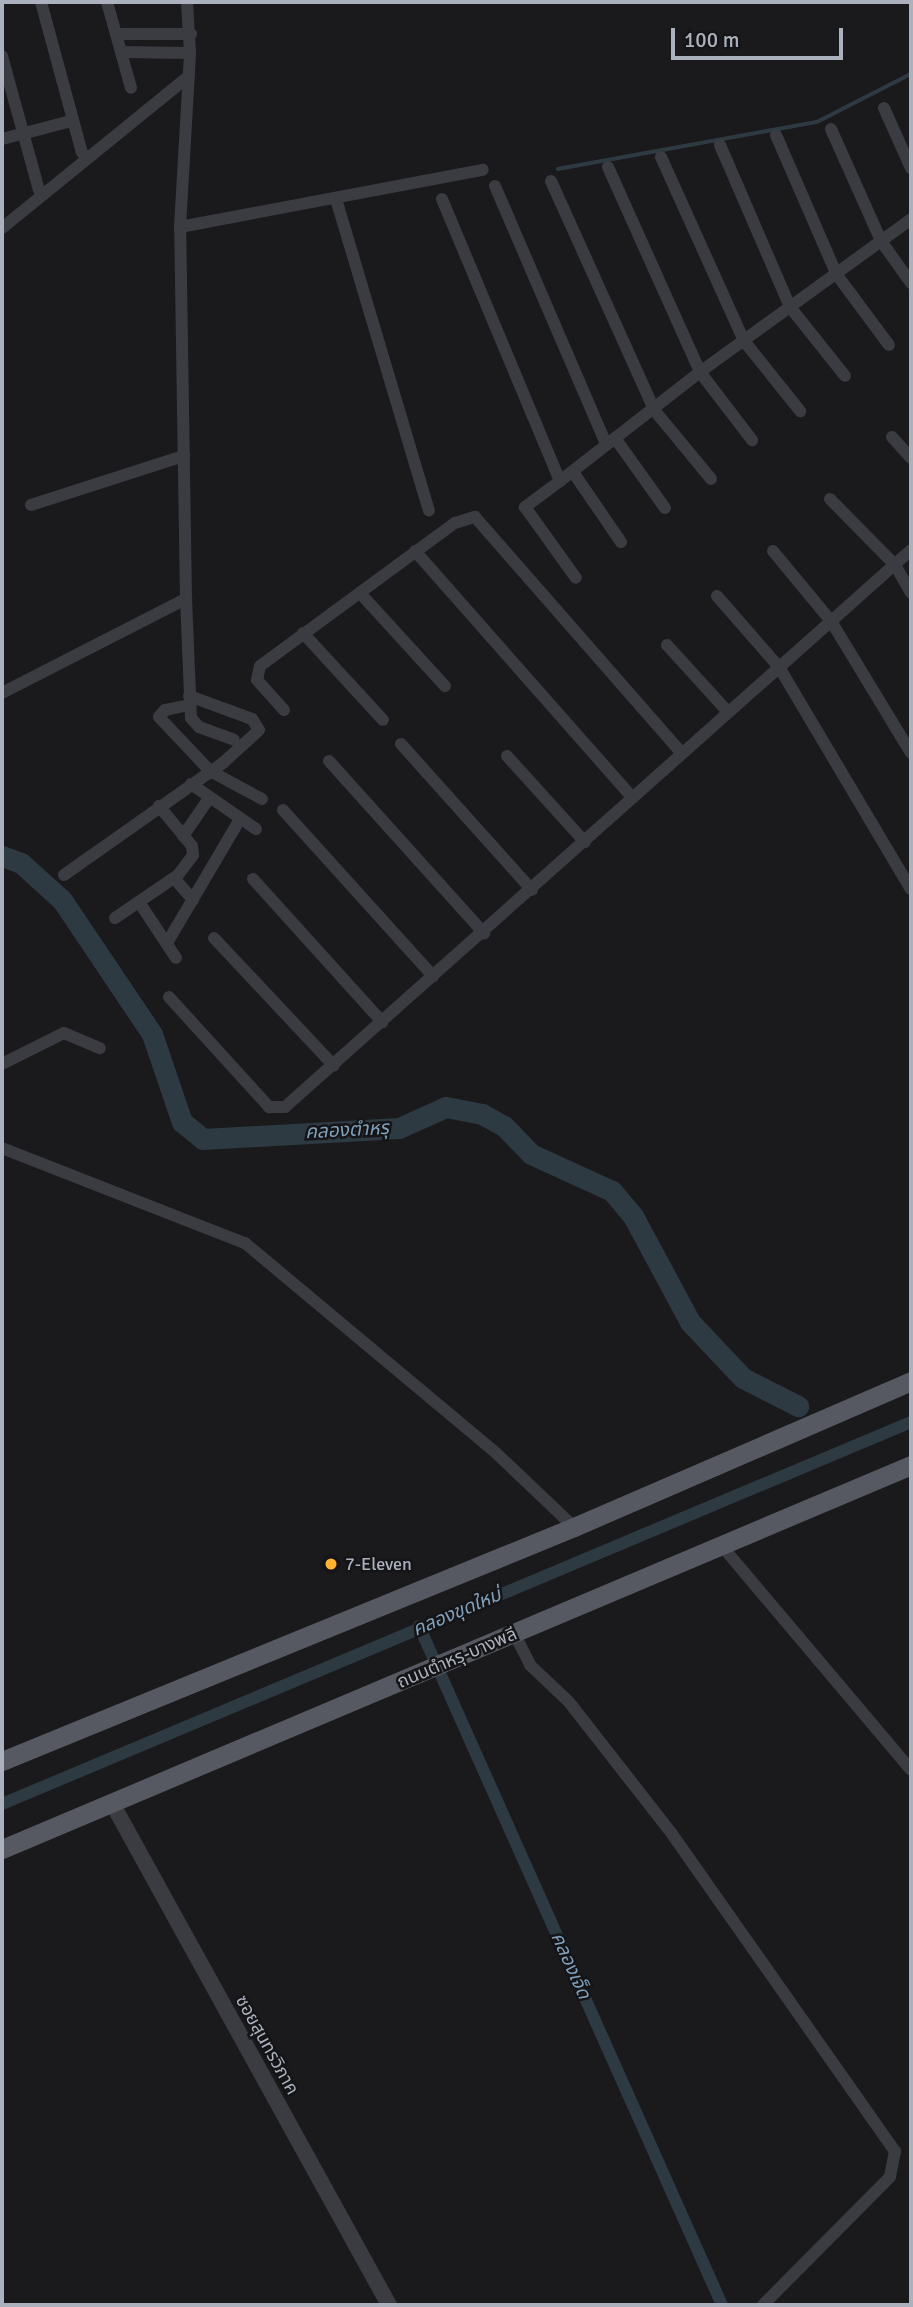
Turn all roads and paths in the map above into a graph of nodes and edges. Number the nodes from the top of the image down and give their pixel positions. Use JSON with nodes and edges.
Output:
{"nodes":[{"id":1,"x":41,"y":2,"type":"edge"},
{"id":2,"x":107,"y":2,"type":"edge"},
{"id":3,"x":187,"y":2,"type":"edge"},
{"id":4,"x":116,"y":34,"type":"junction"},
{"id":5,"x":191,"y":34,"type":"junction"},
{"id":6,"x":121,"y":52,"type":"junction"},
{"id":7,"x":190,"y":53,"type":"junction"},
{"id":8,"x":2,"y":56,"type":"edge"},
{"id":9,"x":189,"y":76,"type":"junction"},
{"id":10,"x":131,"y":88,"type":"dead end"},
{"id":11,"x":884,"y":108,"type":"dead end"},
{"id":12,"x":71,"y":121,"type":"junction"},
{"id":13,"x":831,"y":129,"type":"dead end"},
{"id":14,"x":22,"y":134,"type":"junction"},
{"id":15,"x":776,"y":135,"type":"dead end"},
{"id":16,"x":2,"y":139,"type":"edge"},
{"id":17,"x":720,"y":145,"type":"dead end"},
{"id":18,"x":82,"y":153,"type":"dead end"},
{"id":19,"x":661,"y":156,"type":"dead end"},
{"id":20,"x":608,"y":167,"type":"dead end"},
{"id":21,"x":911,"y":167,"type":"edge"},
{"id":22,"x":482,"y":170,"type":"dead end"},
{"id":23,"x":551,"y":181,"type":"dead end"},
{"id":24,"x":495,"y":186,"type":"dead end"},
{"id":25,"x":39,"y":190,"type":"dead end"},
{"id":26,"x":336,"y":199,"type":"junction"},
{"id":27,"x":442,"y":200,"type":"dead end"},
{"id":28,"x":911,"y":219,"type":"edge"},
{"id":29,"x":180,"y":227,"type":"junction"},
{"id":30,"x":2,"y":228,"type":"edge"},
{"id":31,"x":881,"y":241,"type":"junction"},
{"id":32,"x":837,"y":275,"type":"junction"},
{"id":33,"x":911,"y":283,"type":"edge"},
{"id":34,"x":790,"y":307,"type":"junction"},
{"id":35,"x":744,"y":341,"type":"junction"},
{"id":36,"x":889,"y":345,"type":"dead end"},
{"id":37,"x":700,"y":372,"type":"junction"},
{"id":38,"x":845,"y":376,"type":"dead end"},
{"id":39,"x":655,"y":411,"type":"junction"},
{"id":40,"x":800,"y":411,"type":"dead end"},
{"id":41,"x":892,"y":437,"type":"dead end"},
{"id":42,"x":752,"y":440,"type":"dead end"},
{"id":43,"x":610,"y":441,"type":"junction"},
{"id":44,"x":184,"y":456,"type":"junction"},
{"id":45,"x":911,"y":458,"type":"edge"},
{"id":46,"x":573,"y":472,"type":"junction"},
{"id":47,"x":711,"y":479,"type":"dead end"},
{"id":48,"x":560,"y":481,"type":"junction"},
{"id":49,"x":830,"y":499,"type":"dead end"},
{"id":50,"x":30,"y":505,"type":"dead end"},
{"id":51,"x":665,"y":508,"type":"dead end"},
{"id":52,"x":429,"y":510,"type":"dead end"},
{"id":53,"x":621,"y":542,"type":"dead end"},
{"id":54,"x":911,"y":550,"type":"edge"},
{"id":55,"x":415,"y":551,"type":"junction"},
{"id":56,"x":773,"y":551,"type":"dead end"},
{"id":57,"x":895,"y":565,"type":"junction"},
{"id":58,"x":576,"y":578,"type":"dead end"},
{"id":59,"x":360,"y":593,"type":"junction"},
{"id":60,"x":911,"y":593,"type":"edge"},
{"id":61,"x":717,"y":596,"type":"dead end"},
{"id":62,"x":186,"y":599,"type":"junction"},
{"id":63,"x":831,"y":621,"type":"junction"},
{"id":64,"x":303,"y":633,"type":"junction"},
{"id":65,"x":667,"y":645,"type":"dead end"},
{"id":66,"x":779,"y":667,"type":"junction"},
{"id":67,"x":445,"y":686,"type":"dead end"},
{"id":68,"x":2,"y":693,"type":"edge"},
{"id":69,"x":189,"y":701,"type":"junction"},
{"id":70,"x":284,"y":710,"type":"dead end"},
{"id":71,"x":727,"y":711,"type":"junction"},
{"id":72,"x":383,"y":720,"type":"dead end"},
{"id":73,"x":234,"y":740,"type":"dead end"},
{"id":74,"x":401,"y":744,"type":"dead end"},
{"id":75,"x":681,"y":752,"type":"junction"},
{"id":76,"x":911,"y":753,"type":"edge"},
{"id":77,"x":507,"y":756,"type":"dead end"},
{"id":78,"x":329,"y":761,"type":"dead end"},
{"id":79,"x":210,"y":771,"type":"junction"},
{"id":80,"x":191,"y":784,"type":"junction"},
{"id":81,"x":210,"y":797,"type":"junction"},
{"id":82,"x":633,"y":798,"type":"junction"},
{"id":83,"x":262,"y":799,"type":"dead end"},
{"id":84,"x":159,"y":806,"type":"junction"},
{"id":85,"x":283,"y":810,"type":"dead end"},
{"id":86,"x":240,"y":819,"type":"junction"},
{"id":87,"x":256,"y":829,"type":"dead end"},
{"id":88,"x":183,"y":836,"type":"junction"},
{"id":89,"x":585,"y":842,"type":"junction"},
{"id":90,"x":64,"y":875,"type":"dead end"},
{"id":91,"x":174,"y":878,"type":"junction"},
{"id":92,"x":253,"y":879,"type":"dead end"},
{"id":93,"x":911,"y":889,"type":"edge"},
{"id":94,"x":532,"y":890,"type":"junction"},
{"id":95,"x":193,"y":900,"type":"junction"},
{"id":96,"x":139,"y":902,"type":"junction"},
{"id":97,"x":115,"y":918,"type":"dead end"},
{"id":98,"x":484,"y":933,"type":"junction"},
{"id":99,"x":215,"y":938,"type":"dead end"},
{"id":100,"x":167,"y":943,"type":"junction"},
{"id":101,"x":176,"y":958,"type":"dead end"},
{"id":102,"x":433,"y":976,"type":"junction"},
{"id":103,"x":169,"y":998,"type":"dead end"},
{"id":104,"x":382,"y":1022,"type":"junction"},
{"id":105,"x":100,"y":1048,"type":"dead end"},
{"id":106,"x":2,"y":1064,"type":"edge"},
{"id":107,"x":334,"y":1066,"type":"junction"},
{"id":108,"x":2,"y":1148,"type":"edge"},
{"id":109,"x":911,"y":1381,"type":"edge"},
{"id":110,"x":911,"y":1465,"type":"edge"},
{"id":111,"x":574,"y":1527,"type":"junction"},
{"id":112,"x":721,"y":1545,"type":"junction"},
{"id":113,"x":514,"y":1633,"type":"junction"},
{"id":114,"x":2,"y":1761,"type":"edge"},
{"id":115,"x":911,"y":1770,"type":"edge"},
{"id":116,"x":112,"y":1803,"type":"junction"},
{"id":117,"x":2,"y":1849,"type":"edge"},
{"id":118,"x":389,"y":2305,"type":"edge"},
{"id":119,"x":763,"y":2305,"type":"edge"}],
"edges":[{"from":1,"to":12,"type":"street"},
{"from":2,"to":4,"type":"street"},
{"from":3,"to":5,"type":"street"},
{"from":4,"to":5,"type":"street"},
{"from":4,"to":6,"type":"street"},
{"from":5,"to":7,"type":"street"},
{"from":6,"to":7,"type":"street"},
{"from":6,"to":10,"type":"street"},
{"from":7,"to":9,"type":"street"},
{"from":8,"to":14,"type":"street"},
{"from":9,"to":29,"type":"street"},
{"from":9,"to":30,"type":"street"},
{"from":11,"to":21,"type":"street"},
{"from":12,"to":14,"type":"street"},
{"from":12,"to":18,"type":"street"},
{"from":13,"to":31,"type":"street"},
{"from":14,"to":16,"type":"street"},
{"from":14,"to":25,"type":"street"},
{"from":15,"to":32,"type":"street"},
{"from":17,"to":34,"type":"street"},
{"from":19,"to":35,"type":"street"},
{"from":20,"to":37,"type":"street"},
{"from":22,"to":26,"type":"street"},
{"from":23,"to":39,"type":"street"},
{"from":24,"to":43,"type":"street"},
{"from":26,"to":29,"type":"street"},
{"from":26,"to":52,"type":"street"},
{"from":27,"to":48,"type":"street"},
{"from":28,"to":31,"type":"street"},
{"from":29,"to":44,"type":"street"},
{"from":31,"to":32,"type":"street"},
{"from":31,"to":33,"type":"street"},
{"from":32,"to":34,"type":"street"},
{"from":32,"to":36,"type":"street"},
{"from":34,"to":35,"type":"street"},
{"from":34,"to":38,"type":"street"},
{"from":35,"to":37,"type":"street"},
{"from":35,"to":40,"type":"street"},
{"from":37,"to":39,"type":"street"},
{"from":37,"to":42,"type":"street"},
{"from":39,"to":43,"type":"street"},
{"from":39,"to":47,"type":"street"},
{"from":41,"to":45,"type":"street"},
{"from":43,"to":46,"type":"street"},
{"from":43,"to":51,"type":"street"},
{"from":44,"to":50,"type":"street"},
{"from":44,"to":62,"type":"street"},
{"from":46,"to":48,"type":"street"},
{"from":46,"to":53,"type":"street"},
{"from":48,"to":58,"type":"street"},
{"from":49,"to":57,"type":"street"},
{"from":54,"to":57,"type":"street"},
{"from":55,"to":59,"type":"street"},
{"from":55,"to":75,"type":"street"},
{"from":55,"to":82,"type":"street"},
{"from":56,"to":63,"type":"street"},
{"from":57,"to":60,"type":"street"},
{"from":57,"to":63,"type":"street"},
{"from":59,"to":64,"type":"street"},
{"from":59,"to":67,"type":"street"},
{"from":61,"to":66,"type":"street"},
{"from":62,"to":68,"type":"street"},
{"from":62,"to":69,"type":"street"},
{"from":63,"to":66,"type":"street"},
{"from":63,"to":76,"type":"street"},
{"from":64,"to":70,"type":"street"},
{"from":64,"to":72,"type":"street"},
{"from":65,"to":71,"type":"street"},
{"from":66,"to":71,"type":"street"},
{"from":66,"to":93,"type":"street"},
{"from":69,"to":73,"type":"street"},
{"from":69,"to":79,"type":"street"},
{"from":69,"to":79,"type":"street"},
{"from":71,"to":75,"type":"street"},
{"from":74,"to":94,"type":"street"},
{"from":75,"to":82,"type":"street"},
{"from":77,"to":89,"type":"street"},
{"from":78,"to":98,"type":"street"},
{"from":79,"to":80,"type":"street"},
{"from":79,"to":83,"type":"street"},
{"from":80,"to":81,"type":"street"},
{"from":80,"to":84,"type":"street"},
{"from":81,"to":86,"type":"street"},
{"from":81,"to":88,"type":"street"},
{"from":82,"to":89,"type":"street"},
{"from":84,"to":88,"type":"street"},
{"from":84,"to":90,"type":"street"},
{"from":85,"to":102,"type":"street"},
{"from":86,"to":87,"type":"street"},
{"from":86,"to":95,"type":"street"},
{"from":88,"to":91,"type":"street"},
{"from":89,"to":94,"type":"street"},
{"from":91,"to":95,"type":"street"},
{"from":91,"to":96,"type":"street"},
{"from":92,"to":104,"type":"street"},
{"from":94,"to":98,"type":"street"},
{"from":95,"to":100,"type":"street"},
{"from":96,"to":97,"type":"street"},
{"from":96,"to":100,"type":"street"},
{"from":98,"to":102,"type":"street"},
{"from":99,"to":107,"type":"street"},
{"from":100,"to":101,"type":"street"},
{"from":102,"to":104,"type":"street"},
{"from":103,"to":107,"type":"street"},
{"from":104,"to":107,"type":"street"},
{"from":105,"to":106,"type":"street"},
{"from":108,"to":111,"type":"street"},
{"from":109,"to":111,"type":"main road"},
{"from":110,"to":112,"type":"main road","name":"ถนนตำหรุ-บางพลี"},
{"from":111,"to":114,"type":"main road"},
{"from":112,"to":113,"type":"main road","name":"ถนนตำหรุ-บางพลี"},
{"from":112,"to":115,"type":"street"},
{"from":113,"to":116,"type":"main road","name":"ถนนตำหรุ-บางพลี"},
{"from":113,"to":119,"type":"street"},
{"from":116,"to":117,"type":"main road","name":"ถนนตำหรุ-บางพลี"},
{"from":116,"to":118,"type":"street","name":"ซอยสุนทรวิภาค"}]}
